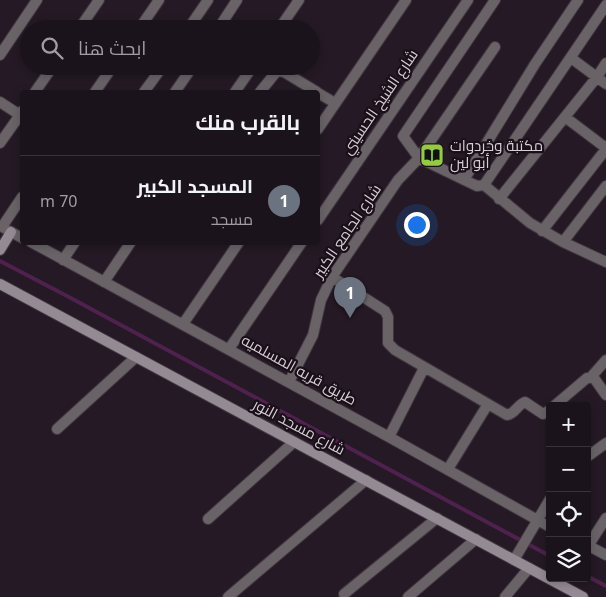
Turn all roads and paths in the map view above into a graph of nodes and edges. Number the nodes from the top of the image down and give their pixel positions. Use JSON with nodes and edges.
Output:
{"nodes":[{"id":1,"x":37,"y":0,"type":"edge"},
{"id":2,"x":98,"y":0,"type":"edge"},
{"id":3,"x":159,"y":0,"type":"edge"},
{"id":4,"x":208,"y":0,"type":"edge"},
{"id":5,"x":237,"y":0,"type":"edge"},
{"id":6,"x":299,"y":0,"type":"edge"},
{"id":7,"x":406,"y":0,"type":"edge"},
{"id":8,"x":468,"y":0,"type":"edge"},
{"id":9,"x":495,"y":0,"type":"edge"},
{"id":10,"x":578,"y":0,"type":"edge"},
{"id":11,"x":606,"y":6,"type":"edge"},
{"id":12,"x":24,"y":20,"type":"edge"},
{"id":13,"x":85,"y":20,"type":"edge"},
{"id":14,"x":145,"y":20,"type":"edge"},
{"id":15,"x":194,"y":20,"type":"edge"},
{"id":16,"x":224,"y":20,"type":"edge"},
{"id":17,"x":285,"y":20,"type":"edge"},
{"id":18,"x":20,"y":26,"type":"edge"},
{"id":19,"x":495,"y":47,"type":"dead end"},
{"id":20,"x":0,"y":56,"type":"edge"},
{"id":21,"x":571,"y":58,"type":"junction"},
{"id":22,"x":606,"y":63,"type":"edge"},
{"id":23,"x":47,"y":75,"type":"edge"},
{"id":24,"x":107,"y":75,"type":"edge"},
{"id":25,"x":156,"y":75,"type":"edge"},
{"id":26,"x":187,"y":75,"type":"edge"},
{"id":27,"x":247,"y":75,"type":"edge"},
{"id":28,"x":273,"y":75,"type":"edge"},
{"id":29,"x":288,"y":75,"type":"edge"},
{"id":30,"x":597,"y":77,"type":"junction"},
{"id":31,"x":606,"y":84,"type":"edge"},
{"id":32,"x":36,"y":90,"type":"edge"},
{"id":33,"x":96,"y":90,"type":"edge"},
{"id":34,"x":145,"y":90,"type":"edge"},
{"id":35,"x":176,"y":90,"type":"edge"},
{"id":36,"x":236,"y":90,"type":"edge"},
{"id":37,"x":262,"y":90,"type":"edge"},
{"id":38,"x":312,"y":90,"type":"edge"},
{"id":39,"x":320,"y":95,"type":"edge"},
{"id":40,"x":0,"y":102,"type":"edge"},
{"id":41,"x":335,"y":103,"type":"junction"},
{"id":42,"x":20,"y":112,"type":"edge"},
{"id":43,"x":20,"y":114,"type":"edge"},
{"id":44,"x":565,"y":117,"type":"junction"},
{"id":45,"x":320,"y":126,"type":"edge"},
{"id":46,"x":0,"y":143,"type":"edge"},
{"id":47,"x":606,"y":149,"type":"edge"},
{"id":48,"x":419,"y":158,"type":"junction"},
{"id":49,"x":464,"y":180,"type":"junction"},
{"id":50,"x":484,"y":185,"type":"junction"},
{"id":51,"x":606,"y":186,"type":"edge"},
{"id":52,"x":499,"y":199,"type":"junction"},
{"id":53,"x":20,"y":200,"type":"edge"},
{"id":54,"x":320,"y":217,"type":"edge"},
{"id":55,"x":4,"y":228,"type":"edge"},
{"id":56,"x":542,"y":231,"type":"junction"},
{"id":57,"x":20,"y":237,"type":"edge"},
{"id":58,"x":563,"y":242,"type":"junction"},
{"id":59,"x":39,"y":245,"type":"edge"},
{"id":60,"x":73,"y":245,"type":"edge"},
{"id":61,"x":130,"y":245,"type":"edge"},
{"id":62,"x":237,"y":245,"type":"edge"},
{"id":63,"x":300,"y":245,"type":"edge"},
{"id":64,"x":0,"y":250,"type":"edge"},
{"id":65,"x":63,"y":260,"type":"junction"},
{"id":66,"x":606,"y":262,"type":"edge"},
{"id":67,"x":332,"y":277,"type":"junction"},
{"id":68,"x":104,"y":282,"type":"junction"},
{"id":69,"x":2,"y":288,"type":"edge"},
{"id":70,"x":183,"y":324,"type":"junction"},
{"id":71,"x":229,"y":349,"type":"junction"},
{"id":72,"x":136,"y":357,"type":"junction"},
{"id":73,"x":606,"y":360,"type":"edge"},
{"id":74,"x":424,"y":368,"type":"junction"},
{"id":75,"x":591,"y":377,"type":"junction"},
{"id":76,"x":289,"y":382,"type":"junction"},
{"id":77,"x":606,"y":395,"type":"edge"},
{"id":78,"x":558,"y":402,"type":"edge"},
{"id":79,"x":488,"y":404,"type":"junction"},
{"id":80,"x":546,"y":412,"type":"edge"},
{"id":81,"x":57,"y":429,"type":"dead end"},
{"id":82,"x":389,"y":437,"type":"junction"},
{"id":83,"x":294,"y":442,"type":"junction"},
{"id":84,"x":606,"y":443,"type":"edge"},
{"id":85,"x":591,"y":454,"type":"edge"},
{"id":86,"x":448,"y":469,"type":"junction"},
{"id":87,"x":366,"y":480,"type":"junction"},
{"id":88,"x":546,"y":505,"type":"edge"},
{"id":89,"x":437,"y":518,"type":"junction"},
{"id":90,"x":606,"y":518,"type":"edge"},
{"id":91,"x":208,"y":519,"type":"dead end"},
{"id":92,"x":536,"y":520,"type":"junction"},
{"id":93,"x":546,"y":525,"type":"edge"},
{"id":94,"x":476,"y":539,"type":"junction"},
{"id":95,"x":591,"y":541,"type":"edge"},
{"id":96,"x":591,"y":548,"type":"edge"},
{"id":97,"x":606,"y":555,"type":"edge"},
{"id":98,"x":514,"y":560,"type":"junction"},
{"id":99,"x":529,"y":568,"type":"junction"},
{"id":100,"x":344,"y":594,"type":"dead end"},
{"id":101,"x":228,"y":597,"type":"edge"},
{"id":102,"x":408,"y":597,"type":"edge"},
{"id":103,"x":505,"y":597,"type":"edge"},
{"id":104,"x":583,"y":597,"type":"edge"}],
"edges":[{"from":1,"to":12,"type":"street"},
{"from":2,"to":13,"type":"street"},
{"from":3,"to":14,"type":"street"},
{"from":4,"to":15,"type":"street"},
{"from":5,"to":16,"type":"street"},
{"from":6,"to":17,"type":"street"},
{"from":7,"to":41,"type":"street"},
{"from":8,"to":54,"type":"street","name":"شارع الشيخ الحسيني"},
{"from":9,"to":48,"type":"street"},
{"from":10,"to":49,"type":"street"},
{"from":11,"to":21,"type":"street"},
{"from":18,"to":20,"type":"street"},
{"from":19,"to":48,"type":"street","name":"شارع الجامع الكبير"},
{"from":21,"to":30,"type":"street"},
{"from":21,"to":50,"type":"street"},
{"from":22,"to":30,"type":"street"},
{"from":23,"to":32,"type":"street"},
{"from":24,"to":33,"type":"street"},
{"from":25,"to":34,"type":"street"},
{"from":26,"to":35,"type":"street"},
{"from":27,"to":36,"type":"street"},
{"from":28,"to":37,"type":"street"},
{"from":29,"to":38,"type":"street"},
{"from":30,"to":31,"type":"street"},
{"from":30,"to":44,"type":"street"},
{"from":39,"to":41,"type":"street"},
{"from":40,"to":42,"type":"street"},
{"from":41,"to":45,"type":"street"},
{"from":43,"to":46,"type":"street"},
{"from":44,"to":47,"type":"street"},
{"from":44,"to":52,"type":"street"},
{"from":47,"to":56,"type":"street"},
{"from":48,"to":49,"type":"street"},
{"from":48,"to":67,"type":"street","name":"شارع الجامع الكبير"},
{"from":49,"to":50,"type":"street"},
{"from":50,"to":52,"type":"street"},
{"from":51,"to":58,"type":"street"},
{"from":52,"to":56,"type":"street"},
{"from":53,"to":55,"type":"street"},
{"from":55,"to":57,"type":"street"},
{"from":55,"to":64,"type":"main road"},
{"from":56,"to":58,"type":"street"},
{"from":58,"to":66,"type":"street"},
{"from":59,"to":65,"type":"street","name":"طريق قريه المسلميه"},
{"from":60,"to":65,"type":"street"},
{"from":61,"to":68,"type":"street"},
{"from":62,"to":70,"type":"street"},
{"from":63,"to":71,"type":"street"},
{"from":65,"to":68,"type":"street","name":"طريق قريه المسلميه"},
{"from":67,"to":74,"type":"street"},
{"from":67,"to":76,"type":"street","name":"شارع الجامع الكبير"},
{"from":68,"to":70,"type":"street","name":"طريق قريه المسلميه"},
{"from":69,"to":72,"type":"main road","name":"شارع مسجد النور"},
{"from":70,"to":71,"type":"street","name":"طريق قريه المسلميه"},
{"from":71,"to":76,"type":"street","name":"طريق قريه المسلميه"},
{"from":72,"to":81,"type":"street"},
{"from":72,"to":83,"type":"main road","name":"شارع مسجد النور"},
{"from":73,"to":75,"type":"street"},
{"from":74,"to":79,"type":"street"},
{"from":74,"to":82,"type":"street"},
{"from":75,"to":77,"type":"street"},
{"from":75,"to":78,"type":"street"},
{"from":76,"to":82,"type":"street","name":"طريق قريه المسلميه"},
{"from":79,"to":80,"type":"street"},
{"from":79,"to":86,"type":"street"},
{"from":82,"to":86,"type":"street","name":"طريق قريه المسلميه"},
{"from":83,"to":87,"type":"main road","name":"شارع مسجد النور"},
{"from":83,"to":91,"type":"street"},
{"from":84,"to":85,"type":"street"},
{"from":86,"to":92,"type":"street","name":"طريق قريه المسلميه"},
{"from":87,"to":89,"type":"main road","name":"شارع مسجد النور"},
{"from":87,"to":101,"type":"street"},
{"from":88,"to":92,"type":"street"},
{"from":89,"to":94,"type":"main road","name":"شارع مسجد النور"},
{"from":89,"to":100,"type":"street"},
{"from":90,"to":95,"type":"street"},
{"from":92,"to":93,"type":"street","name":"طريق قريه المسلميه"},
{"from":92,"to":98,"type":"street"},
{"from":94,"to":98,"type":"main road","name":"شارع مسجد النور"},
{"from":94,"to":102,"type":"street"},
{"from":96,"to":97,"type":"street"},
{"from":98,"to":99,"type":"main road","name":"شارع مسجد النور"},
{"from":99,"to":103,"type":"street"},
{"from":99,"to":104,"type":"main road","name":"شارع مسجد النور"}]}
